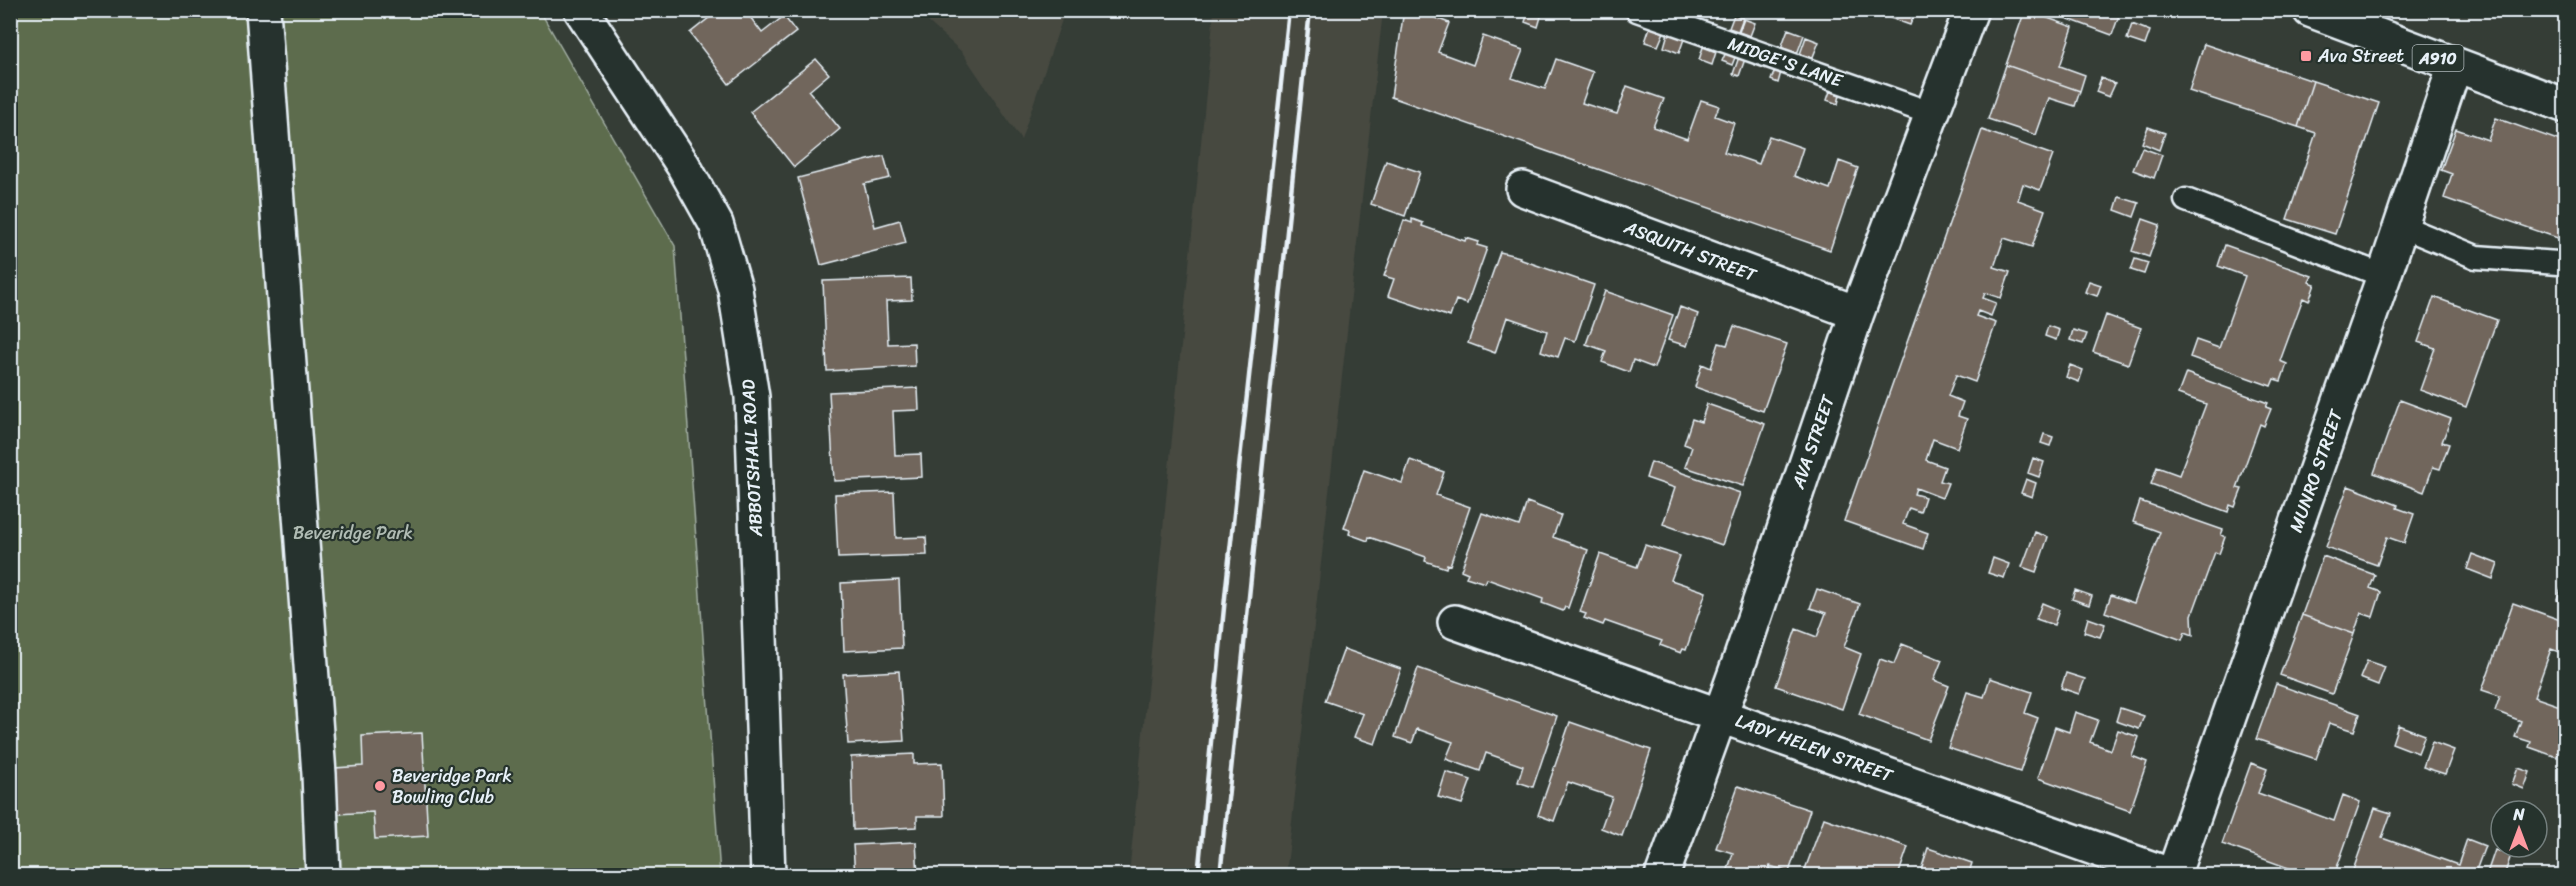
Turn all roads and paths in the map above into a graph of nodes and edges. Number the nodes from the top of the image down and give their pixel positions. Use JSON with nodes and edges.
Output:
{"nodes":[{"id":1,"x":263,"y":10,"type":"edge"},
{"id":2,"x":581,"y":10,"type":"edge"},
{"id":3,"x":1637,"y":10,"type":"edge"},
{"id":4,"x":1971,"y":10,"type":"edge"},
{"id":5,"x":2310,"y":10,"type":"edge"},
{"id":6,"x":2455,"y":65,"type":"junction"},
{"id":7,"x":2565,"y":106,"type":"edge"},
{"id":8,"x":1933,"y":114,"type":"junction"},
{"id":9,"x":1515,"y":185,"type":"dead end"},
{"id":10,"x":2186,"y":200,"type":"dead end"},
{"id":11,"x":2401,"y":226,"type":"junction"},
{"id":12,"x":2558,"y":263,"type":"dead end"},
{"id":13,"x":2384,"y":276,"type":"junction"},
{"id":14,"x":1857,"y":314,"type":"junction"},
{"id":15,"x":1455,"y":622,"type":"dead end"},
{"id":16,"x":1720,"y":714,"type":"junction"},
{"id":17,"x":324,"y":876,"type":"edge"},
{"id":18,"x":768,"y":876,"type":"edge"},
{"id":19,"x":1662,"y":876,"type":"edge"},
{"id":20,"x":2173,"y":876,"type":"edge"}],
"edges":[{"from":1,"to":17,"type":"street"},
{"from":2,"to":18,"type":"street","name":"ABBOTSHALL ROAD"},
{"from":3,"to":8,"type":"lane","name":"MIDGE'S LANE"},
{"from":4,"to":8,"type":"street","name":"AVA STREET"},
{"from":5,"to":6,"type":"street","number":"A910"},
{"from":6,"to":7,"type":"street","number":"A910"},
{"from":6,"to":11,"type":"street","name":"MUNRO STREET"},
{"from":8,"to":14,"type":"street","name":"AVA STREET"},
{"from":9,"to":14,"type":"street","name":"ASQUITH STREET"},
{"from":10,"to":13,"type":"lane"},
{"from":11,"to":12,"type":"lane"},
{"from":11,"to":13,"type":"street","name":"MUNRO STREET"},
{"from":13,"to":20,"type":"street","name":"MUNRO STREET"},
{"from":14,"to":16,"type":"street","name":"AVA STREET"},
{"from":15,"to":16,"type":"street","name":"LADY HELEN STREET"},
{"from":16,"to":19,"type":"street","name":"AVA STREET"},
{"from":16,"to":20,"type":"street","name":"LADY HELEN STREET"}]}
